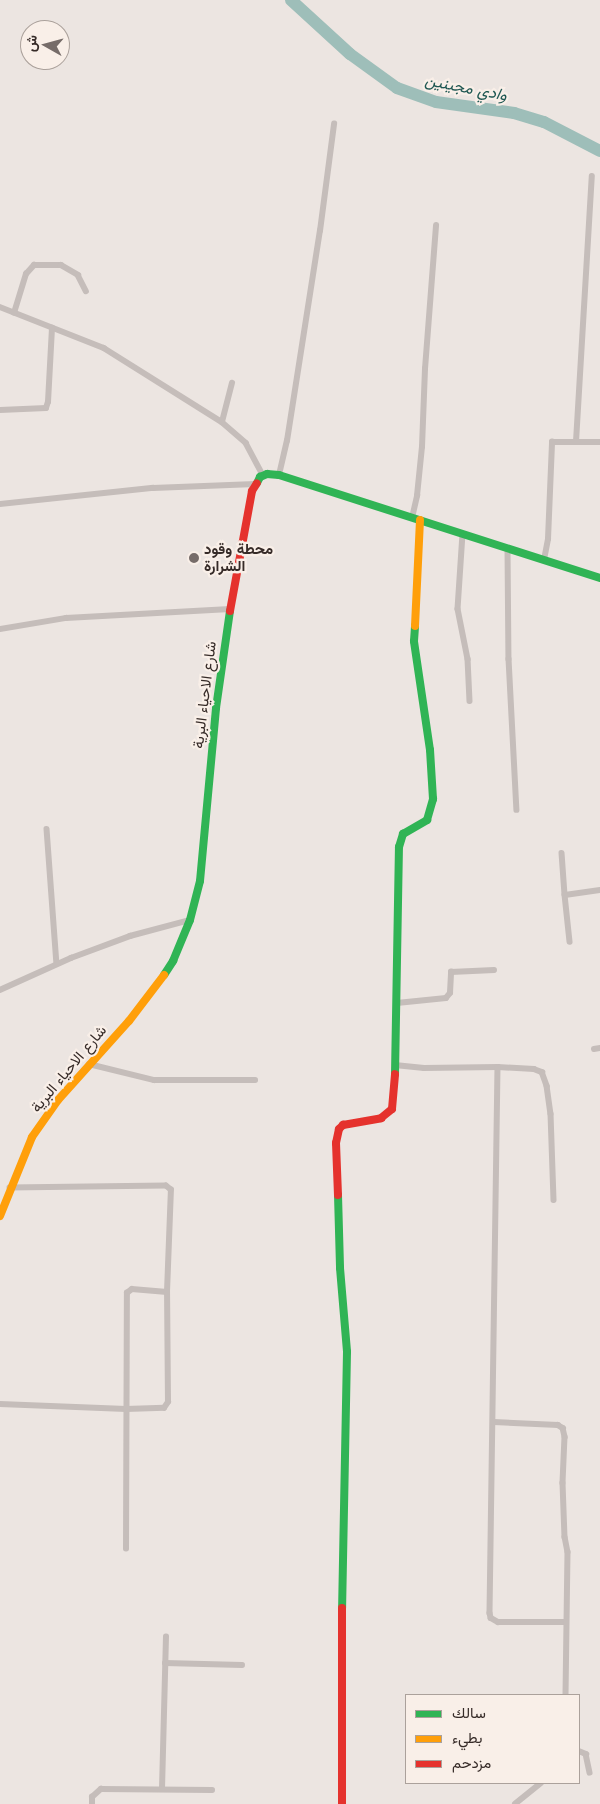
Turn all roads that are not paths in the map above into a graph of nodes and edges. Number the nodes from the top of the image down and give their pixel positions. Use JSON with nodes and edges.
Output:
{"nodes":[{"id":1,"x":334,"y":124,"type":"dead end"},
{"id":2,"x":592,"y":176,"type":"dead end"},
{"id":3,"x":436,"y":224,"type":"dead end"},
{"id":4,"x":86,"y":291,"type":"dead end"},
{"id":5,"x":0,"y":307,"type":"edge"},
{"id":6,"x":14,"y":313,"type":"junction"},
{"id":7,"x":52,"y":328,"type":"junction"},
{"id":8,"x":232,"y":383,"type":"dead end"},
{"id":9,"x":0,"y":410,"type":"edge"},
{"id":10,"x":222,"y":422,"type":"junction"},
{"id":11,"x":576,"y":442,"type":"junction"},
{"id":12,"x":600,"y":442,"type":"edge"},
{"id":13,"x":263,"y":475,"type":"junction"},
{"id":14,"x":279,"y":475,"type":"junction"},
{"id":15,"x":255,"y":484,"type":"junction"},
{"id":16,"x":0,"y":504,"type":"edge"},
{"id":17,"x":416,"y":519,"type":"junction"},
{"id":18,"x":463,"y":534,"type":"junction"},
{"id":19,"x":508,"y":549,"type":"junction"},
{"id":20,"x":544,"y":560,"type":"junction"},
{"id":21,"x":600,"y":578,"type":"edge"},
{"id":22,"x":230,"y":610,"type":"junction"},
{"id":23,"x":0,"y":629,"type":"edge"},
{"id":24,"x":470,"y":701,"type":"dead end"},
{"id":25,"x":517,"y":810,"type":"dead end"},
{"id":26,"x":47,"y":829,"type":"dead end"},
{"id":27,"x":562,"y":853,"type":"dead end"},
{"id":28,"x":600,"y":890,"type":"edge"},
{"id":29,"x":565,"y":895,"type":"junction"},
{"id":30,"x":190,"y":920,"type":"junction"},
{"id":31,"x":570,"y":942,"type":"dead end"},
{"id":32,"x":56,"y":964,"type":"junction"},
{"id":33,"x":494,"y":970,"type":"dead end"},
{"id":34,"x":0,"y":990,"type":"edge"},
{"id":35,"x":397,"y":1003,"type":"junction"},
{"id":36,"x":89,"y":1064,"type":"junction"},
{"id":37,"x":395,"y":1065,"type":"junction"},
{"id":38,"x":498,"y":1067,"type":"junction"},
{"id":39,"x":255,"y":1080,"type":"dead end"},
{"id":40,"x":10,"y":1188,"type":"junction"},
{"id":41,"x":2,"y":1200,"type":"edge"},
{"id":42,"x":554,"y":1200,"type":"dead end"},
{"id":43,"x":0,"y":1216,"type":"edge"},
{"id":44,"x":167,"y":1292,"type":"junction"},
{"id":45,"x":0,"y":1404,"type":"edge"},
{"id":46,"x":126,"y":1409,"type":"junction"},
{"id":47,"x":494,"y":1422,"type":"junction"},
{"id":48,"x":126,"y":1549,"type":"dead end"},
{"id":49,"x":566,"y":1622,"type":"junction"},
{"id":50,"x":166,"y":1637,"type":"dead end"},
{"id":51,"x":165,"y":1663,"type":"junction"},
{"id":52,"x":242,"y":1665,"type":"dead end"},
{"id":53,"x":566,"y":1694,"type":"edge"},
{"id":54,"x":580,"y":1751,"type":"edge"},
{"id":55,"x":590,"y":1773,"type":"dead end"},
{"id":56,"x":539,"y":1784,"type":"edge"},
{"id":57,"x":162,"y":1789,"type":"junction"},
{"id":58,"x":212,"y":1790,"type":"dead end"},
{"id":59,"x":92,"y":1804,"type":"edge"},
{"id":60,"x":342,"y":1804,"type":"edge"},
{"id":61,"x":515,"y":1804,"type":"edge"}],
"edges":[{"from":1,"to":14,"type":"street"},
{"from":2,"to":11,"type":"street"},
{"from":3,"to":17,"type":"street"},
{"from":4,"to":6,"type":"street"},
{"from":5,"to":6,"type":"street"},
{"from":6,"to":7,"type":"street"},
{"from":7,"to":9,"type":"street"},
{"from":7,"to":10,"type":"street"},
{"from":8,"to":10,"type":"street"},
{"from":10,"to":13,"type":"street"},
{"from":11,"to":12,"type":"street"},
{"from":11,"to":20,"type":"street"},
{"from":13,"to":14,"type":"street"},
{"from":13,"to":15,"type":"street"},
{"from":14,"to":17,"type":"street"},
{"from":15,"to":16,"type":"street"},
{"from":15,"to":22,"type":"street","name":"شارع الاحياء البرية"},
{"from":17,"to":18,"type":"street"},
{"from":17,"to":35,"type":"street"},
{"from":18,"to":19,"type":"street"},
{"from":18,"to":24,"type":"street"},
{"from":19,"to":20,"type":"street"},
{"from":19,"to":25,"type":"street"},
{"from":20,"to":21,"type":"street"},
{"from":22,"to":23,"type":"street"},
{"from":22,"to":30,"type":"street","name":"شارع الاحياء البرية"},
{"from":26,"to":32,"type":"street"},
{"from":27,"to":29,"type":"street"},
{"from":28,"to":29,"type":"street"},
{"from":29,"to":31,"type":"street"},
{"from":30,"to":32,"type":"street"},
{"from":30,"to":36,"type":"street","name":"شارع الاحياء البرية"},
{"from":32,"to":34,"type":"street"},
{"from":33,"to":35,"type":"street"},
{"from":35,"to":37,"type":"street"},
{"from":36,"to":39,"type":"street"},
{"from":36,"to":40,"type":"street","name":"شارع الاحياء البرية"},
{"from":37,"to":38,"type":"street"},
{"from":37,"to":60,"type":"street"},
{"from":38,"to":42,"type":"street"},
{"from":38,"to":47,"type":"street"},
{"from":40,"to":41,"type":"street","name":"شارع الاحياء البرية"},
{"from":40,"to":44,"type":"street"},
{"from":41,"to":43,"type":"street","name":"شارع الاحياء البرية"},
{"from":44,"to":46,"type":"street"},
{"from":44,"to":46,"type":"street"},
{"from":45,"to":46,"type":"street"},
{"from":46,"to":48,"type":"street"},
{"from":47,"to":49,"type":"street"},
{"from":47,"to":49,"type":"street"},
{"from":49,"to":53,"type":"street"},
{"from":50,"to":51,"type":"street"},
{"from":51,"to":52,"type":"street"},
{"from":51,"to":57,"type":"street"},
{"from":54,"to":55,"type":"street"},
{"from":56,"to":61,"type":"street"},
{"from":57,"to":58,"type":"street"},
{"from":57,"to":59,"type":"street"}]}
